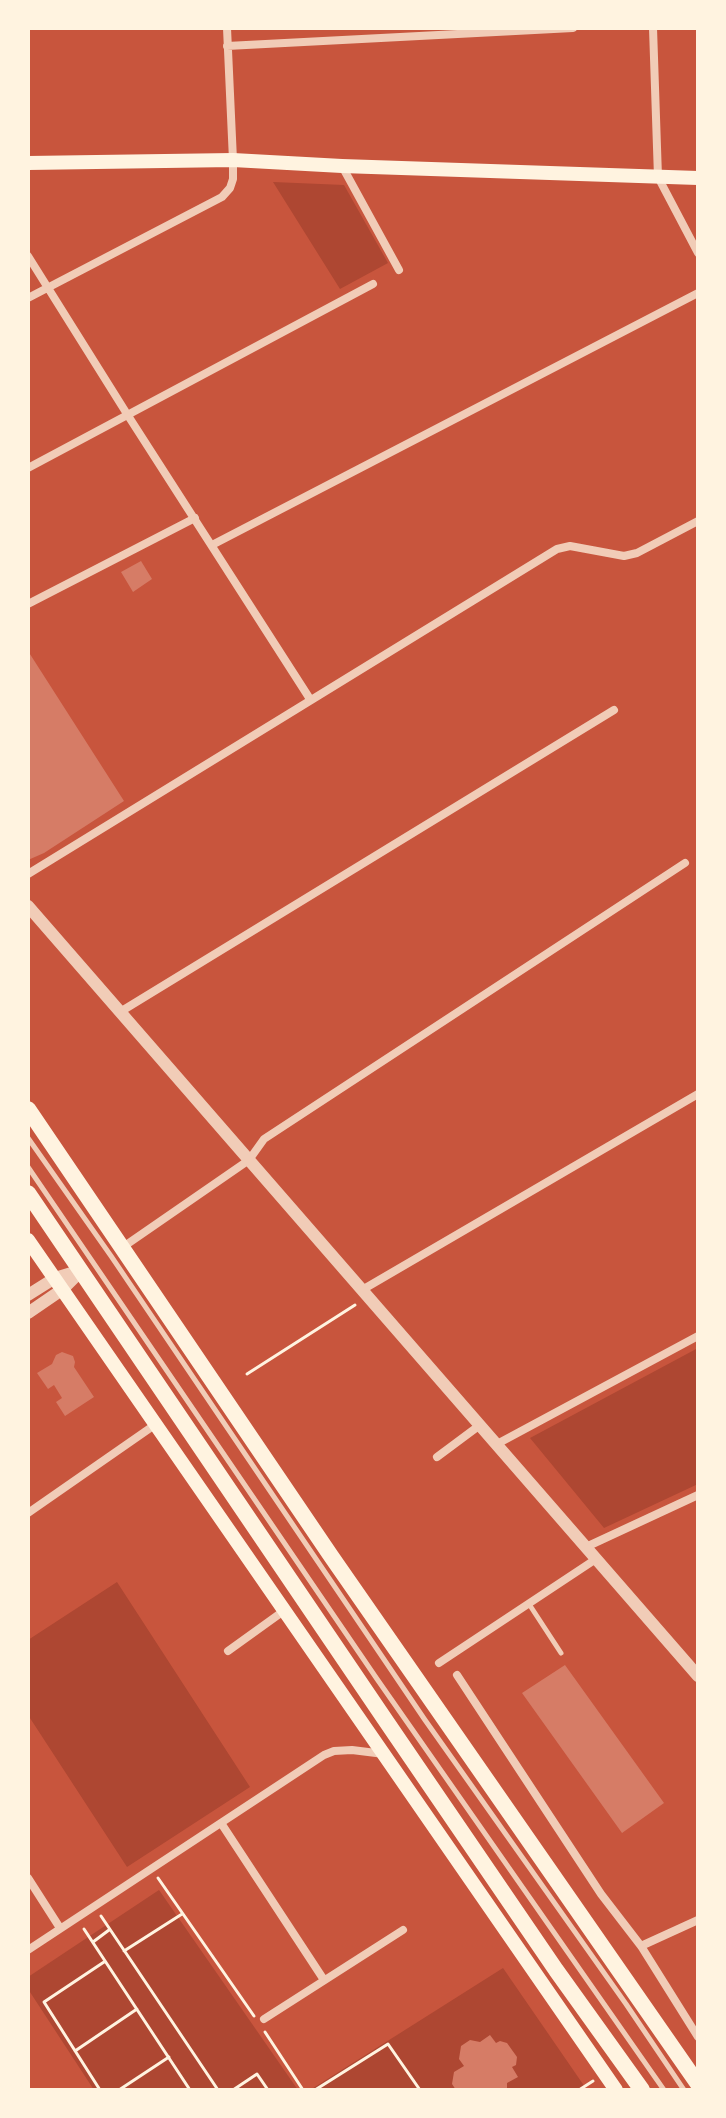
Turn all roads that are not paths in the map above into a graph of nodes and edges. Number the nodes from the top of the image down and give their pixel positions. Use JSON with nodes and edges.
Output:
{"nodes":[{"id":1,"x":227,"y":28,"type":"edge"},
{"id":2,"x":573,"y":28,"type":"edge"},
{"id":3,"x":653,"y":28,"type":"edge"},
{"id":4,"x":227,"y":46,"type":"junction"},
{"id":5,"x":233,"y":160,"type":"junction"},
{"id":6,"x":28,"y":163,"type":"edge"},
{"id":7,"x":342,"y":166,"type":"junction"},
{"id":8,"x":658,"y":177,"type":"junction"},
{"id":9,"x":698,"y":178,"type":"edge"},
{"id":10,"x":698,"y":253,"type":"edge"},
{"id":11,"x":28,"y":256,"type":"edge"},
{"id":12,"x":399,"y":270,"type":"dead end"},
{"id":13,"x":373,"y":284,"type":"dead end"},
{"id":14,"x":49,"y":288,"type":"junction"},
{"id":15,"x":698,"y":293,"type":"edge"},
{"id":16,"x":28,"y":298,"type":"edge"},
{"id":17,"x":127,"y":414,"type":"junction"},
{"id":18,"x":28,"y":468,"type":"edge"},
{"id":19,"x":195,"y":518,"type":"junction"},
{"id":20,"x":698,"y":521,"type":"edge"},
{"id":21,"x":212,"y":545,"type":"junction"},
{"id":22,"x":28,"y":604,"type":"edge"},
{"id":23,"x":310,"y":699,"type":"junction"},
{"id":24,"x":614,"y":710,"type":"dead end"},
{"id":25,"x":685,"y":863,"type":"dead end"},
{"id":26,"x":28,"y":874,"type":"edge"},
{"id":27,"x":28,"y":906,"type":"edge"},
{"id":28,"x":120,"y":1012,"type":"junction"},
{"id":29,"x":698,"y":1094,"type":"edge"},
{"id":30,"x":28,"y":1109,"type":"edge"},
{"id":31,"x":28,"y":1138,"type":"edge"},
{"id":32,"x":249,"y":1160,"type":"junction"},
{"id":33,"x":28,"y":1167,"type":"edge"},
{"id":34,"x":28,"y":1193,"type":"edge"},
{"id":35,"x":28,"y":1240,"type":"edge"},
{"id":36,"x":123,"y":1247,"type":"junction"},
{"id":37,"x":82,"y":1270,"type":"junction"},
{"id":38,"x":59,"y":1284,"type":"junction"},
{"id":39,"x":365,"y":1293,"type":"junction"},
{"id":40,"x":28,"y":1295,"type":"edge"},
{"id":41,"x":28,"y":1313,"type":"edge"},
{"id":42,"x":698,"y":1336,"type":"edge"},
{"id":43,"x":156,"y":1424,"type":"junction"},
{"id":44,"x":480,"y":1425,"type":"junction"},
{"id":45,"x":497,"y":1444,"type":"junction"},
{"id":46,"x":437,"y":1457,"type":"dead end"},
{"id":47,"x":698,"y":1495,"type":"edge"},
{"id":48,"x":28,"y":1513,"type":"edge"},
{"id":49,"x":586,"y":1547,"type":"junction"},
{"id":50,"x":596,"y":1559,"type":"junction"},
{"id":51,"x":529,"y":1604,"type":"junction"},
{"id":52,"x":285,"y":1610,"type":"junction"},
{"id":53,"x":228,"y":1651,"type":"dead end"},
{"id":54,"x":561,"y":1653,"type":"dead end"},
{"id":55,"x":439,"y":1663,"type":"dead end"},
{"id":56,"x":457,"y":1675,"type":"dead end"},
{"id":57,"x":698,"y":1676,"type":"edge"},
{"id":58,"x":386,"y":1721,"type":"junction"},
{"id":59,"x":369,"y":1732,"type":"junction"},
{"id":60,"x":384,"y":1754,"type":"junction"},
{"id":61,"x":221,"y":1823,"type":"junction"},
{"id":62,"x":28,"y":1878,"type":"edge"},
{"id":63,"x":698,"y":1920,"type":"edge"},
{"id":64,"x":60,"y":1928,"type":"junction"},
{"id":65,"x":403,"y":1930,"type":"dead end"},
{"id":66,"x":641,"y":1946,"type":"junction"},
{"id":67,"x":28,"y":1950,"type":"edge"},
{"id":68,"x":532,"y":1966,"type":"junction"},
{"id":69,"x":556,"y":1970,"type":"junction"},
{"id":70,"x":324,"y":1980,"type":"junction"},
{"id":71,"x":554,"y":2000,"type":"junction"},
{"id":72,"x":264,"y":2019,"type":"dead end"},
{"id":73,"x":698,"y":2037,"type":"edge"},
{"id":74,"x":698,"y":2084,"type":"edge"},
{"id":75,"x":616,"y":2090,"type":"edge"},
{"id":76,"x":642,"y":2090,"type":"edge"},
{"id":77,"x":664,"y":2090,"type":"edge"},
{"id":78,"x":684,"y":2090,"type":"edge"}],
"edges":[{"from":1,"to":4,"type":"street"},
{"from":2,"to":4,"type":"street"},
{"from":3,"to":8,"type":"street"},
{"from":4,"to":5,"type":"street"},
{"from":5,"to":6,"type":"main road"},
{"from":5,"to":7,"type":"main road"},
{"from":5,"to":14,"type":"street"},
{"from":7,"to":8,"type":"main road"},
{"from":7,"to":12,"type":"street"},
{"from":8,"to":9,"type":"main road"},
{"from":8,"to":10,"type":"street"},
{"from":11,"to":14,"type":"street"},
{"from":13,"to":17,"type":"street"},
{"from":14,"to":16,"type":"street"},
{"from":14,"to":17,"type":"street"},
{"from":15,"to":21,"type":"street"},
{"from":17,"to":18,"type":"street"},
{"from":17,"to":19,"type":"street"},
{"from":19,"to":21,"type":"street"},
{"from":19,"to":22,"type":"street"},
{"from":20,"to":23,"type":"street"},
{"from":21,"to":23,"type":"street"},
{"from":23,"to":26,"type":"street"},
{"from":24,"to":28,"type":"street"},
{"from":25,"to":32,"type":"street"},
{"from":27,"to":28,"type":"street"},
{"from":28,"to":32,"type":"street"},
{"from":29,"to":39,"type":"street"},
{"from":30,"to":36,"type":"highway"},
{"from":31,"to":78,"type":"lane"},
{"from":32,"to":36,"type":"street"},
{"from":32,"to":39,"type":"street"},
{"from":33,"to":77,"type":"lane"},
{"from":34,"to":37,"type":"highway"},
{"from":35,"to":38,"type":"main road"},
{"from":36,"to":74,"type":"highway"},
{"from":37,"to":38,"type":"street"},
{"from":37,"to":58,"type":"highway"},
{"from":38,"to":40,"type":"street"},
{"from":38,"to":41,"type":"street"},
{"from":38,"to":43,"type":"main road"},
{"from":39,"to":44,"type":"street"},
{"from":42,"to":45,"type":"street"},
{"from":43,"to":48,"type":"street"},
{"from":43,"to":52,"type":"main road"},
{"from":44,"to":45,"type":"street"},
{"from":44,"to":46,"type":"street"},
{"from":45,"to":49,"type":"street"},
{"from":47,"to":49,"type":"street"},
{"from":49,"to":50,"type":"street"},
{"from":50,"to":51,"type":"street"},
{"from":50,"to":57,"type":"street"},
{"from":51,"to":54,"type":"lane"},
{"from":51,"to":55,"type":"street"},
{"from":52,"to":53,"type":"street"},
{"from":52,"to":59,"type":"main road"},
{"from":56,"to":66,"type":"street"},
{"from":58,"to":59,"type":"main road"},
{"from":58,"to":69,"type":"highway"},
{"from":59,"to":60,"type":"main road"},
{"from":60,"to":61,"type":"street"},
{"from":60,"to":68,"type":"main road"},
{"from":61,"to":64,"type":"street"},
{"from":61,"to":70,"type":"street"},
{"from":62,"to":64,"type":"street"},
{"from":63,"to":66,"type":"street"},
{"from":64,"to":67,"type":"street"},
{"from":65,"to":70,"type":"street"},
{"from":66,"to":73,"type":"street"},
{"from":68,"to":69,"type":"main road"},
{"from":68,"to":71,"type":"main road"},
{"from":69,"to":71,"type":"main road"},
{"from":69,"to":76,"type":"highway"},
{"from":70,"to":72,"type":"street"},
{"from":71,"to":75,"type":"main road"}]}
